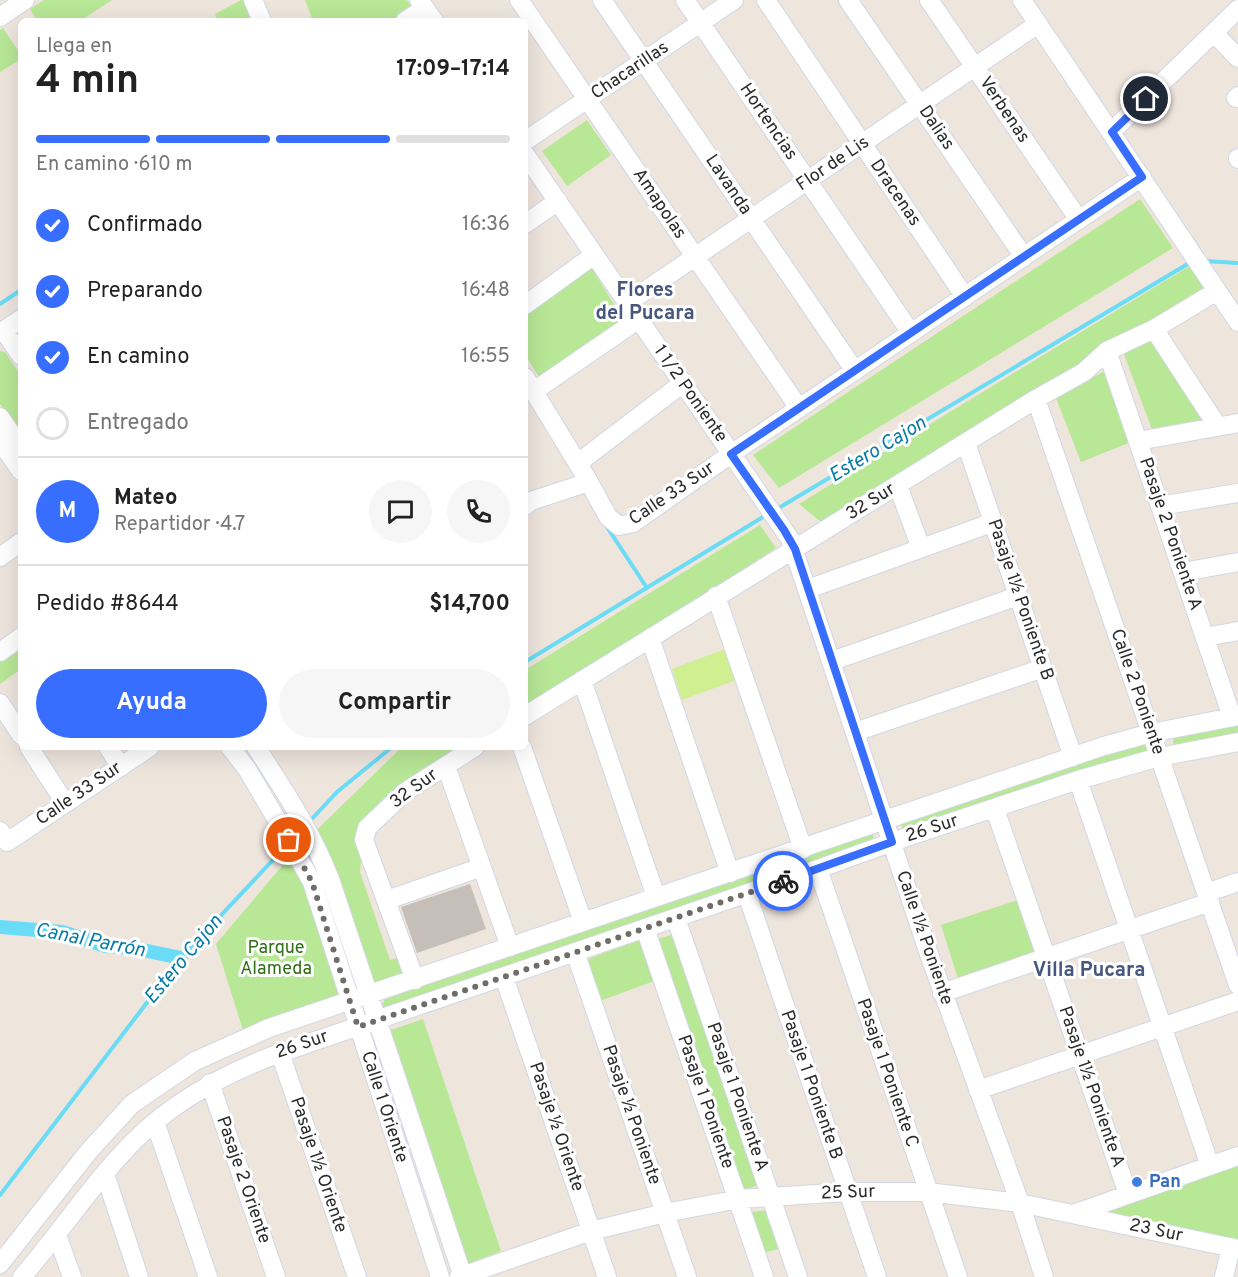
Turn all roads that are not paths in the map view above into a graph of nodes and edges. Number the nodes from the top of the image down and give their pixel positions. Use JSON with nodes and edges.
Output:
{"nodes":[{"id":1,"x":253,"y":0,"type":"edge"},
{"id":2,"x":519,"y":0,"type":"edge"},
{"id":3,"x":602,"y":0,"type":"edge"},
{"id":4,"x":686,"y":0,"type":"edge"},
{"id":5,"x":734,"y":0,"type":"edge"},
{"id":6,"x":766,"y":0,"type":"edge"},
{"id":7,"x":848,"y":0,"type":"edge"},
{"id":8,"x":929,"y":0,"type":"edge"},
{"id":9,"x":1022,"y":0,"type":"edge"},
{"id":10,"x":1238,"y":9,"type":"edge"},
{"id":11,"x":426,"y":10,"type":"edge"},
{"id":12,"x":261,"y":18,"type":"edge"},
{"id":13,"x":411,"y":18,"type":"edge"},
{"id":14,"x":701,"y":23,"type":"junction"},
{"id":15,"x":1038,"y":24,"type":"junction"},
{"id":16,"x":1214,"y":33,"type":"junction"},
{"id":17,"x":1238,"y":58,"type":"edge"},
{"id":18,"x":644,"y":61,"type":"junction"},
{"id":19,"x":975,"y":67,"type":"junction"},
{"id":20,"x":587,"y":100,"type":"junction"},
{"id":21,"x":920,"y":105,"type":"junction"},
{"id":22,"x":1112,"y":132,"type":"junction"},
{"id":23,"x":528,"y":139,"type":"edge"},
{"id":24,"x":862,"y":144,"type":"junction"},
{"id":25,"x":528,"y":158,"type":"edge"},
{"id":26,"x":1142,"y":177,"type":"junction"},
{"id":27,"x":808,"y":181,"type":"junction"},
{"id":28,"x":558,"y":201,"type":"junction"},
{"id":29,"x":751,"y":219,"type":"junction"},
{"id":30,"x":1079,"y":220,"type":"junction"},
{"id":31,"x":528,"y":222,"type":"edge"},
{"id":32,"x":594,"y":255,"type":"junction"},
{"id":33,"x":695,"y":257,"type":"junction"},
{"id":34,"x":1024,"y":257,"type":"junction"},
{"id":35,"x":1217,"y":291,"type":"junction"},
{"id":36,"x":965,"y":297,"type":"junction"},
{"id":37,"x":528,"y":303,"type":"edge"},
{"id":38,"x":627,"y":303,"type":"junction"},
{"id":39,"x":639,"y":319,"type":"junction"},
{"id":40,"x":18,"y":321,"type":"edge"},
{"id":41,"x":1238,"y":322,"type":"edge"},
{"id":42,"x":1154,"y":329,"type":"junction"},
{"id":43,"x":2,"y":332,"type":"edge"},
{"id":44,"x":910,"y":333,"type":"junction"},
{"id":45,"x":1107,"y":351,"type":"junction"},
{"id":46,"x":18,"y":352,"type":"edge"},
{"id":47,"x":855,"y":371,"type":"junction"},
{"id":48,"x":683,"y":383,"type":"junction"},
{"id":49,"x":529,"y":384,"type":"edge"},
{"id":50,"x":1036,"y":399,"type":"junction"},
{"id":51,"x":799,"y":408,"type":"junction"},
{"id":52,"x":0,"y":417,"type":"edge"},
{"id":53,"x":1238,"y":423,"type":"edge"},
{"id":54,"x":1218,"y":427,"type":"junction"},
{"id":55,"x":0,"y":441,"type":"edge"},
{"id":56,"x":1138,"y":441,"type":"junction"},
{"id":57,"x":966,"y":442,"type":"junction"},
{"id":58,"x":18,"y":444,"type":"edge"},
{"id":59,"x":731,"y":454,"type":"junction"},
{"id":60,"x":578,"y":463,"type":"junction"},
{"id":61,"x":18,"y":467,"type":"edge"},
{"id":62,"x":582,"y":484,"type":"junction"},
{"id":63,"x":898,"y":486,"type":"junction"},
{"id":64,"x":1238,"y":493,"type":"edge"},
{"id":65,"x":528,"y":499,"type":"edge"},
{"id":66,"x":1160,"y":506,"type":"junction"},
{"id":67,"x":994,"y":522,"type":"junction"},
{"id":68,"x":784,"y":530,"type":"joint"},
{"id":69,"x":18,"y":544,"type":"edge"},
{"id":70,"x":921,"y":548,"type":"junction"},
{"id":71,"x":795,"y":549,"type":"junction"},
{"id":72,"x":0,"y":557,"type":"edge"},
{"id":73,"x":1238,"y":562,"type":"edge"},
{"id":74,"x":1183,"y":572,"type":"junction"},
{"id":75,"x":808,"y":589,"type":"junction"},
{"id":76,"x":716,"y":596,"type":"junction"},
{"id":77,"x":1018,"y":596,"type":"junction"},
{"id":78,"x":1238,"y":631,"type":"edge"},
{"id":79,"x":1205,"y":637,"type":"junction"},
{"id":80,"x":650,"y":638,"type":"junction"},
{"id":81,"x":18,"y":639,"type":"edge"},
{"id":82,"x":0,"y":652,"type":"edge"},
{"id":83,"x":832,"y":661,"type":"junction"},
{"id":84,"x":1042,"y":668,"type":"junction"},
{"id":85,"x":582,"y":680,"type":"junction"},
{"id":86,"x":0,"y":703,"type":"edge"},
{"id":87,"x":528,"y":714,"type":"edge"},
{"id":88,"x":1235,"y":717,"type":"edge"},
{"id":89,"x":18,"y":730,"type":"edge"},
{"id":90,"x":855,"y":732,"type":"junction"},
{"id":91,"x":1151,"y":733,"type":"junction"},
{"id":92,"x":1238,"y":742,"type":"edge"},
{"id":93,"x":31,"y":750,"type":"edge"},
{"id":94,"x":110,"y":750,"type":"edge"},
{"id":95,"x":146,"y":750,"type":"edge"},
{"id":96,"x":232,"y":750,"type":"edge"},
{"id":97,"x":258,"y":750,"type":"edge"},
{"id":98,"x":470,"y":750,"type":"edge"},
{"id":99,"x":523,"y":750,"type":"edge"},
{"id":100,"x":1073,"y":757,"type":"junction"},
{"id":101,"x":1159,"y":757,"type":"junction"},
{"id":102,"x":446,"y":766,"type":"junction"},
{"id":103,"x":121,"y":767,"type":"junction"},
{"id":104,"x":1078,"y":780,"type":"junction"},
{"id":105,"x":65,"y":803,"type":"junction"},
{"id":106,"x":995,"y":809,"type":"junction"},
{"id":107,"x":884,"y":820,"type":"junction"},
{"id":108,"x":4,"y":836,"type":"edge"},
{"id":109,"x":892,"y":842,"type":"junction"},
{"id":110,"x":803,"y":849,"type":"junction"},
{"id":111,"x":482,"y":867,"type":"junction"},
{"id":112,"x":818,"y":869,"type":"junction"},
{"id":113,"x":730,"y":873,"type":"junction"},
{"id":114,"x":1238,"y":882,"type":"edge"},
{"id":115,"x":747,"y":894,"type":"junction"},
{"id":116,"x":656,"y":897,"type":"junction"},
{"id":117,"x":1208,"y":898,"type":"junction"},
{"id":118,"x":387,"y":900,"type":"junction"},
{"id":119,"x":676,"y":918,"type":"junction"},
{"id":120,"x":583,"y":922,"type":"junction"},
{"id":121,"x":645,"y":928,"type":"junction"},
{"id":122,"x":1129,"y":930,"type":"junction"},
{"id":123,"x":510,"y":947,"type":"junction"},
{"id":124,"x":575,"y":952,"type":"junction"},
{"id":125,"x":1046,"y":958,"type":"junction"},
{"id":126,"x":1236,"y":975,"type":"edge"},
{"id":127,"x":504,"y":976,"type":"junction"},
{"id":128,"x":416,"y":980,"type":"junction"},
{"id":129,"x":942,"y":993,"type":"junction"},
{"id":130,"x":370,"y":996,"type":"junction"},
{"id":131,"x":1238,"y":1000,"type":"edge"},
{"id":132,"x":350,"y":1002,"type":"junction"},
{"id":133,"x":377,"y":1020,"type":"junction"},
{"id":134,"x":358,"y":1027,"type":"junction"},
{"id":135,"x":1162,"y":1027,"type":"junction"},
{"id":136,"x":280,"y":1053,"type":"junction"},
{"id":137,"x":1080,"y":1055,"type":"junction"},
{"id":138,"x":210,"y":1083,"type":"junction"},
{"id":139,"x":978,"y":1090,"type":"junction"},
{"id":140,"x":155,"y":1122,"type":"junction"},
{"id":141,"x":1238,"y":1156,"type":"edge"},
{"id":142,"x":1210,"y":1166,"type":"junction"},
{"id":143,"x":105,"y":1174,"type":"junction"},
{"id":144,"x":928,"y":1191,"type":"junction"},
{"id":145,"x":847,"y":1192,"type":"junction"},
{"id":146,"x":1128,"y":1194,"type":"junction"},
{"id":147,"x":770,"y":1196,"type":"junction"},
{"id":148,"x":739,"y":1199,"type":"junction"},
{"id":149,"x":1020,"y":1203,"type":"junction"},
{"id":150,"x":665,"y":1213,"type":"junction"},
{"id":151,"x":1074,"y":1213,"type":"junction"},
{"id":152,"x":591,"y":1231,"type":"junction"},
{"id":153,"x":57,"y":1235,"type":"junction"},
{"id":154,"x":1234,"y":1248,"type":"edge"},
{"id":155,"x":0,"y":1264,"type":"edge"},
{"id":156,"x":22,"y":1277,"type":"edge"},
{"id":157,"x":72,"y":1277,"type":"edge"},
{"id":158,"x":139,"y":1277,"type":"edge"},
{"id":159,"x":208,"y":1277,"type":"edge"},
{"id":160,"x":276,"y":1277,"type":"edge"},
{"id":161,"x":357,"y":1277,"type":"edge"},
{"id":162,"x":440,"y":1277,"type":"edge"},
{"id":163,"x":462,"y":1277,"type":"edge"},
{"id":164,"x":607,"y":1277,"type":"edge"},
{"id":165,"x":687,"y":1277,"type":"edge"},
{"id":166,"x":765,"y":1277,"type":"edge"},
{"id":167,"x":798,"y":1277,"type":"edge"},
{"id":168,"x":877,"y":1277,"type":"edge"},
{"id":169,"x":958,"y":1277,"type":"edge"},
{"id":170,"x":1044,"y":1277,"type":"edge"},
{"id":171,"x":1224,"y":1277,"type":"edge"}],
"edges":[{"from":1,"to":12,"type":"street"},
{"from":2,"to":20,"type":"street","name":"Amapolas"},
{"from":3,"to":18,"type":"street","name":"Lavanda"},
{"from":4,"to":14,"type":"street","name":"Hortencias"},
{"from":5,"to":14,"type":"street","name":"Chacarillas"},
{"from":6,"to":24,"type":"street","name":"Dracenas"},
{"from":7,"to":21,"type":"street","name":"Dalias"},
{"from":8,"to":19,"type":"street","name":"Verbenas"},
{"from":9,"to":15,"type":"street"},
{"from":10,"to":16,"type":"street"},
{"from":11,"to":13,"type":"street"},
{"from":14,"to":18,"type":"street","name":"Chacarillas"},
{"from":14,"to":27,"type":"street","name":"Hortencias"},
{"from":15,"to":19,"type":"street","name":"Flor de Lis"},
{"from":15,"to":22,"type":"street"},
{"from":16,"to":17,"type":"street"},
{"from":16,"to":22,"type":"street"},
{"from":18,"to":20,"type":"street","name":"Chacarillas"},
{"from":18,"to":29,"type":"street","name":"Lavanda"},
{"from":19,"to":21,"type":"street","name":"Flor de Lis"},
{"from":19,"to":30,"type":"street","name":"Verbenas"},
{"from":20,"to":23,"type":"street","name":"Chacarillas"},
{"from":20,"to":33,"type":"street","name":"Amapolas"},
{"from":21,"to":24,"type":"street","name":"Flor de Lis"},
{"from":21,"to":34,"type":"street","name":"Dalias"},
{"from":22,"to":26,"type":"street"},
{"from":24,"to":27,"type":"street","name":"Flor de Lis"},
{"from":24,"to":36,"type":"street","name":"Dracenas"},
{"from":25,"to":28,"type":"street","name":"1 1/2 Poniente"},
{"from":26,"to":30,"type":"street","name":"Calle 33 Sur"},
{"from":26,"to":35,"type":"street"},
{"from":27,"to":29,"type":"street","name":"Flor de Lis"},
{"from":27,"to":44,"type":"street","name":"Hortencias"},
{"from":28,"to":31,"type":"street"},
{"from":28,"to":32,"type":"street","name":"1 1/2 Poniente"},
{"from":29,"to":33,"type":"street","name":"Flor de Lis"},
{"from":29,"to":47,"type":"street","name":"Lavanda"},
{"from":30,"to":34,"type":"street","name":"Calle 33 Sur"},
{"from":32,"to":37,"type":"street"},
{"from":32,"to":38,"type":"street","name":"1 1/2 Poniente"},
{"from":33,"to":38,"type":"street","name":"Flor de Lis"},
{"from":33,"to":51,"type":"street","name":"Amapolas"},
{"from":34,"to":36,"type":"street","name":"Calle 33 Sur"},
{"from":35,"to":41,"type":"street"},
{"from":35,"to":42,"type":"street","name":"32 Sur"},
{"from":36,"to":44,"type":"street","name":"Calle 33 Sur"},
{"from":38,"to":39,"type":"street","name":"1 1/2 Poniente"},
{"from":39,"to":48,"type":"street","name":"1 1/2 Poniente"},
{"from":39,"to":49,"type":"street"},
{"from":40,"to":43,"type":"street"},
{"from":42,"to":45,"type":"street","name":"32 Sur"},
{"from":42,"to":54,"type":"street"},
{"from":43,"to":46,"type":"street"},
{"from":44,"to":47,"type":"street","name":"Calle 33 Sur"},
{"from":45,"to":50,"type":"street","name":"32 Sur"},
{"from":45,"to":56,"type":"street","name":"Pasaje 2 Poniente A"},
{"from":47,"to":51,"type":"street","name":"Calle 33 Sur"},
{"from":48,"to":59,"type":"street","name":"1 1/2 Poniente"},
{"from":48,"to":60,"type":"street"},
{"from":49,"to":60,"type":"street"},
{"from":50,"to":57,"type":"street","name":"32 Sur"},
{"from":50,"to":91,"type":"street","name":"Calle 2 Poniente"},
{"from":51,"to":59,"type":"street","name":"Calle 33 Sur"},
{"from":52,"to":58,"type":"street"},
{"from":53,"to":54,"type":"street"},
{"from":54,"to":56,"type":"street"},
{"from":55,"to":61,"type":"street"},
{"from":56,"to":66,"type":"street","name":"Pasaje 2 Poniente A"},
{"from":57,"to":63,"type":"street","name":"32 Sur"},
{"from":57,"to":67,"type":"street","name":"Pasaje 1½ Poniente B"},
{"from":59,"to":62,"type":"street","name":"Calle 33 Sur"},
{"from":59,"to":68,"type":"street","name":"1 1/2 Poniente"},
{"from":60,"to":62,"type":"street"},
{"from":62,"to":65,"type":"street"},
{"from":63,"to":70,"type":"street"},
{"from":63,"to":71,"type":"street","name":"32 Sur"},
{"from":64,"to":66,"type":"street"},
{"from":66,"to":74,"type":"street","name":"Pasaje 2 Poniente A"},
{"from":67,"to":70,"type":"street"},
{"from":67,"to":77,"type":"street","name":"Pasaje 1½ Poniente B"},
{"from":68,"to":71,"type":"street","name":"Calle 1½ Poniente"},
{"from":69,"to":72,"type":"street"},
{"from":70,"to":75,"type":"street"},
{"from":71,"to":75,"type":"street","name":"Calle 1½ Poniente"},
{"from":71,"to":76,"type":"street","name":"32 Sur"},
{"from":73,"to":74,"type":"street"},
{"from":74,"to":79,"type":"street","name":"Pasaje 2 Poniente A"},
{"from":75,"to":83,"type":"street","name":"Calle 1½ Poniente"},
{"from":76,"to":80,"type":"street","name":"32 Sur"},
{"from":76,"to":110,"type":"street"},
{"from":77,"to":83,"type":"street"},
{"from":77,"to":84,"type":"street","name":"Pasaje 1½ Poniente B"},
{"from":78,"to":79,"type":"street"},
{"from":79,"to":88,"type":"street","name":"Pasaje 2 Poniente A"},
{"from":80,"to":85,"type":"street","name":"32 Sur"},
{"from":80,"to":113,"type":"street"},
{"from":81,"to":82,"type":"street"},
{"from":83,"to":90,"type":"street","name":"Calle 1½ Poniente"},
{"from":84,"to":90,"type":"street"},
{"from":84,"to":100,"type":"street","name":"Pasaje 1½ Poniente B"},
{"from":85,"to":87,"type":"street","name":"32 Sur"},
{"from":85,"to":116,"type":"street"},
{"from":86,"to":89,"type":"street"},
{"from":88,"to":91,"type":"street","name":"26 Sur"},
{"from":90,"to":107,"type":"street","name":"Calle 1½ Poniente"},
{"from":91,"to":100,"type":"street","name":"26 Sur"},
{"from":91,"to":101,"type":"street","name":"Calle 2 Poniente"},
{"from":92,"to":101,"type":"street","name":"26 Sur"},
{"from":93,"to":105,"type":"street"},
{"from":94,"to":103,"type":"street"},
{"from":95,"to":103,"type":"street","name":"Calle 33 Sur"},
{"from":96,"to":132,"type":"street","name":"Calle 1 Oriente"},
{"from":97,"to":130,"type":"street","name":"Calle 1 Oriente"},
{"from":98,"to":102,"type":"street","name":"32 Sur"},
{"from":99,"to":120,"type":"street"},
{"from":100,"to":107,"type":"street","name":"26 Sur"},
{"from":101,"to":104,"type":"street","name":"26 Sur"},
{"from":101,"to":117,"type":"street","name":"Calle 2 Poniente"},
{"from":102,"to":111,"type":"street"},
{"from":102,"to":118,"type":"street","name":"32 Sur"},
{"from":103,"to":105,"type":"street","name":"Calle 33 Sur"},
{"from":104,"to":106,"type":"street","name":"26 Sur"},
{"from":104,"to":122,"type":"street"},
{"from":105,"to":108,"type":"street","name":"Calle 33 Sur"},
{"from":106,"to":109,"type":"street","name":"26 Sur"},
{"from":106,"to":125,"type":"street","name":"Pasaje 1½ Poniente A"},
{"from":107,"to":109,"type":"street","name":"Calle 1½ Poniente"},
{"from":107,"to":110,"type":"street","name":"26 Sur"},
{"from":109,"to":112,"type":"street","name":"26 Sur"},
{"from":109,"to":129,"type":"street","name":"Calle 1½ Poniente"},
{"from":110,"to":113,"type":"street","name":"26 Sur"},
{"from":111,"to":118,"type":"street"},
{"from":111,"to":123,"type":"street"},
{"from":112,"to":115,"type":"street","name":"26 Sur"},
{"from":112,"to":144,"type":"street","name":"Pasaje 1 Poniente C"},
{"from":113,"to":116,"type":"street","name":"26 Sur"},
{"from":114,"to":117,"type":"street"},
{"from":115,"to":119,"type":"street","name":"26 Sur"},
{"from":115,"to":145,"type":"street","name":"Pasaje 1 Poniente B"},
{"from":116,"to":120,"type":"street","name":"26 Sur"},
{"from":117,"to":122,"type":"street"},
{"from":117,"to":126,"type":"street","name":"Calle 2 Poniente"},
{"from":118,"to":128,"type":"street"},
{"from":119,"to":121,"type":"street","name":"26 Sur"},
{"from":119,"to":147,"type":"street","name":"Pasaje 1 Poniente A"},
{"from":120,"to":123,"type":"street","name":"26 Sur"},
{"from":121,"to":124,"type":"street","name":"26 Sur"},
{"from":121,"to":148,"type":"street","name":"Pasaje 1 Poniente"},
{"from":122,"to":125,"type":"street"},
{"from":122,"to":135,"type":"street"},
{"from":123,"to":128,"type":"street","name":"26 Sur"},
{"from":124,"to":127,"type":"street","name":"26 Sur"},
{"from":124,"to":150,"type":"street","name":"Pasaje ½ Poniente"},
{"from":125,"to":129,"type":"street"},
{"from":125,"to":137,"type":"street","name":"Pasaje 1½ Poniente A"},
{"from":127,"to":133,"type":"street","name":"26 Sur"},
{"from":127,"to":152,"type":"street","name":"Pasaje ½ Oriente"},
{"from":128,"to":130,"type":"street","name":"26 Sur"},
{"from":129,"to":139,"type":"street","name":"Calle 1½ Poniente"},
{"from":130,"to":132,"type":"street","name":"26 Sur"},
{"from":130,"to":133,"type":"street","name":"Calle 1 Oriente"},
{"from":131,"to":135,"type":"street"},
{"from":132,"to":134,"type":"street","name":"Calle 1 Oriente"},
{"from":132,"to":155,"type":"street","name":"26 Sur"},
{"from":133,"to":134,"type":"street","name":"26 Sur"},
{"from":133,"to":163,"type":"street","name":"Calle 1 Oriente"},
{"from":134,"to":136,"type":"street","name":"26 Sur"},
{"from":134,"to":162,"type":"street","name":"Calle 1 Oriente"},
{"from":135,"to":137,"type":"street"},
{"from":135,"to":142,"type":"street"},
{"from":136,"to":138,"type":"street","name":"26 Sur"},
{"from":136,"to":161,"type":"street","name":"Pasaje 1½ Oriente"},
{"from":137,"to":139,"type":"street"},
{"from":137,"to":146,"type":"street","name":"Pasaje 1½ Poniente A"},
{"from":138,"to":140,"type":"street","name":"26 Sur"},
{"from":138,"to":160,"type":"street","name":"Pasaje 2 Oriente"},
{"from":139,"to":149,"type":"street","name":"Calle 1½ Poniente"},
{"from":140,"to":143,"type":"street","name":"26 Sur"},
{"from":140,"to":159,"type":"street"},
{"from":141,"to":142,"type":"street","name":"25 Sur"},
{"from":142,"to":146,"type":"street","name":"25 Sur"},
{"from":143,"to":153,"type":"street","name":"26 Sur"},
{"from":143,"to":158,"type":"street"},
{"from":144,"to":145,"type":"street","name":"25 Sur"},
{"from":144,"to":149,"type":"street","name":"25 Sur"},
{"from":144,"to":169,"type":"street","name":"Pasaje 1 Poniente C"},
{"from":145,"to":147,"type":"street","name":"25 Sur"},
{"from":145,"to":168,"type":"street","name":"Pasaje 1 Poniente B"},
{"from":146,"to":151,"type":"street","name":"25 Sur"},
{"from":147,"to":148,"type":"street","name":"25 Sur"},
{"from":147,"to":167,"type":"street","name":"Pasaje 1 Poniente A"},
{"from":148,"to":150,"type":"street","name":"25 Sur"},
{"from":148,"to":166,"type":"street","name":"Pasaje 1 Poniente"},
{"from":149,"to":151,"type":"street","name":"25 Sur"},
{"from":149,"to":170,"type":"street","name":"Calle 1½ Poniente"},
{"from":150,"to":152,"type":"street","name":"25 Sur"},
{"from":150,"to":165,"type":"street","name":"Pasaje ½ Poniente"},
{"from":151,"to":154,"type":"street","name":"23 Sur"},
{"from":152,"to":163,"type":"street","name":"25 Sur"},
{"from":152,"to":164,"type":"street","name":"Pasaje ½ Oriente"},
{"from":153,"to":156,"type":"street","name":"26 Sur"},
{"from":153,"to":157,"type":"street"},
{"from":154,"to":171,"type":"street"}]}
